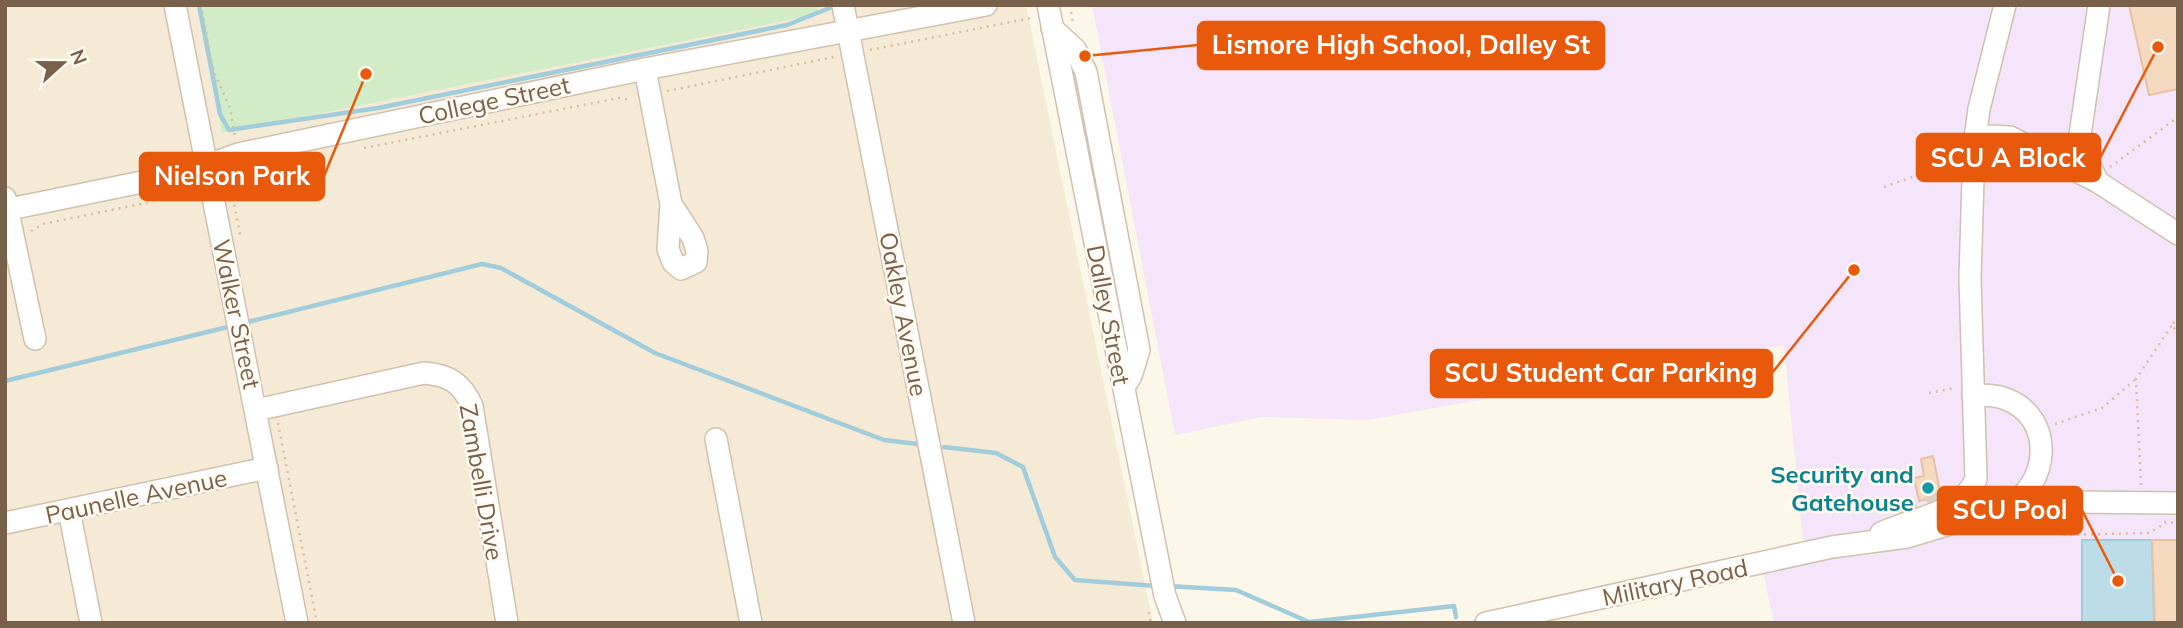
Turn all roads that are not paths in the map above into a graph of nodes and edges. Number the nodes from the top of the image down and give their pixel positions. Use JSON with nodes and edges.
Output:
{"nodes":[{"id":1,"x":174,"y":5,"type":"edge"},
{"id":2,"x":986,"y":5,"type":"edge"},
{"id":3,"x":2005,"y":5,"type":"edge"},
{"id":4,"x":2099,"y":5,"type":"edge"},
{"id":5,"x":1039,"y":12,"type":"edge"},
{"id":6,"x":845,"y":16,"type":"edge"},
{"id":7,"x":645,"y":69,"type":"junction"},
{"id":8,"x":1974,"y":146,"type":"junction"},
{"id":9,"x":206,"y":164,"type":"junction"},
{"id":10,"x":2098,"y":183,"type":"junction"},
{"id":11,"x":671,"y":205,"type":"dead end"},
{"id":12,"x":6,"y":206,"type":"edge"},
{"id":13,"x":2178,"y":234,"type":"edge"},
{"id":14,"x":35,"y":340,"type":"dead end"},
{"id":15,"x":1973,"y":395,"type":"junction"},
{"id":16,"x":267,"y":412,"type":"junction"},
{"id":17,"x":716,"y":439,"type":"dead end"},
{"id":18,"x":267,"y":468,"type":"junction"},
{"id":19,"x":1976,"y":479,"type":"junction"},
{"id":20,"x":2178,"y":503,"type":"edge"},
{"id":21,"x":2007,"y":507,"type":"junction"},
{"id":22,"x":69,"y":510,"type":"junction"},
{"id":23,"x":5,"y":523,"type":"edge"},
{"id":24,"x":1864,"y":541,"type":"junction"},
{"id":25,"x":91,"y":623,"type":"edge"},
{"id":26,"x":297,"y":623,"type":"edge"},
{"id":27,"x":507,"y":623,"type":"edge"},
{"id":28,"x":751,"y":623,"type":"edge"},
{"id":29,"x":964,"y":623,"type":"edge"},
{"id":30,"x":1175,"y":623,"type":"edge"},
{"id":31,"x":1486,"y":623,"type":"edge"}],
"edges":[{"from":1,"to":9,"type":"street","name":"Walker Street"},
{"from":2,"to":6,"type":"street","name":"College Street"},
{"from":3,"to":8,"type":"street"},
{"from":4,"to":10,"type":"street"},
{"from":5,"to":30,"type":"street","name":"Dalley Street"},
{"from":6,"to":7,"type":"street","name":"College Street"},
{"from":6,"to":29,"type":"street","name":"Oakley Avenue"},
{"from":7,"to":9,"type":"street","name":"College Street"},
{"from":7,"to":11,"type":"street"},
{"from":8,"to":10,"type":"street"},
{"from":8,"to":15,"type":"street"},
{"from":9,"to":12,"type":"street","name":"College Street"},
{"from":9,"to":16,"type":"street","name":"Walker Street"},
{"from":10,"to":13,"type":"street"},
{"from":12,"to":14,"type":"street"},
{"from":15,"to":19,"type":"street"},
{"from":15,"to":21,"type":"street"},
{"from":16,"to":18,"type":"street","name":"Walker Street"},
{"from":16,"to":27,"type":"street","name":"Zambelli Drive"},
{"from":17,"to":28,"type":"street"},
{"from":18,"to":22,"type":"street","name":"Paunelle Avenue"},
{"from":18,"to":26,"type":"street","name":"Walker Street"},
{"from":19,"to":21,"type":"street"},
{"from":19,"to":24,"type":"street"},
{"from":20,"to":21,"type":"street"},
{"from":21,"to":24,"type":"street"},
{"from":22,"to":23,"type":"street","name":"Paunelle Avenue"},
{"from":22,"to":25,"type":"street"},
{"from":24,"to":31,"type":"street","name":"Military Road"}]}
